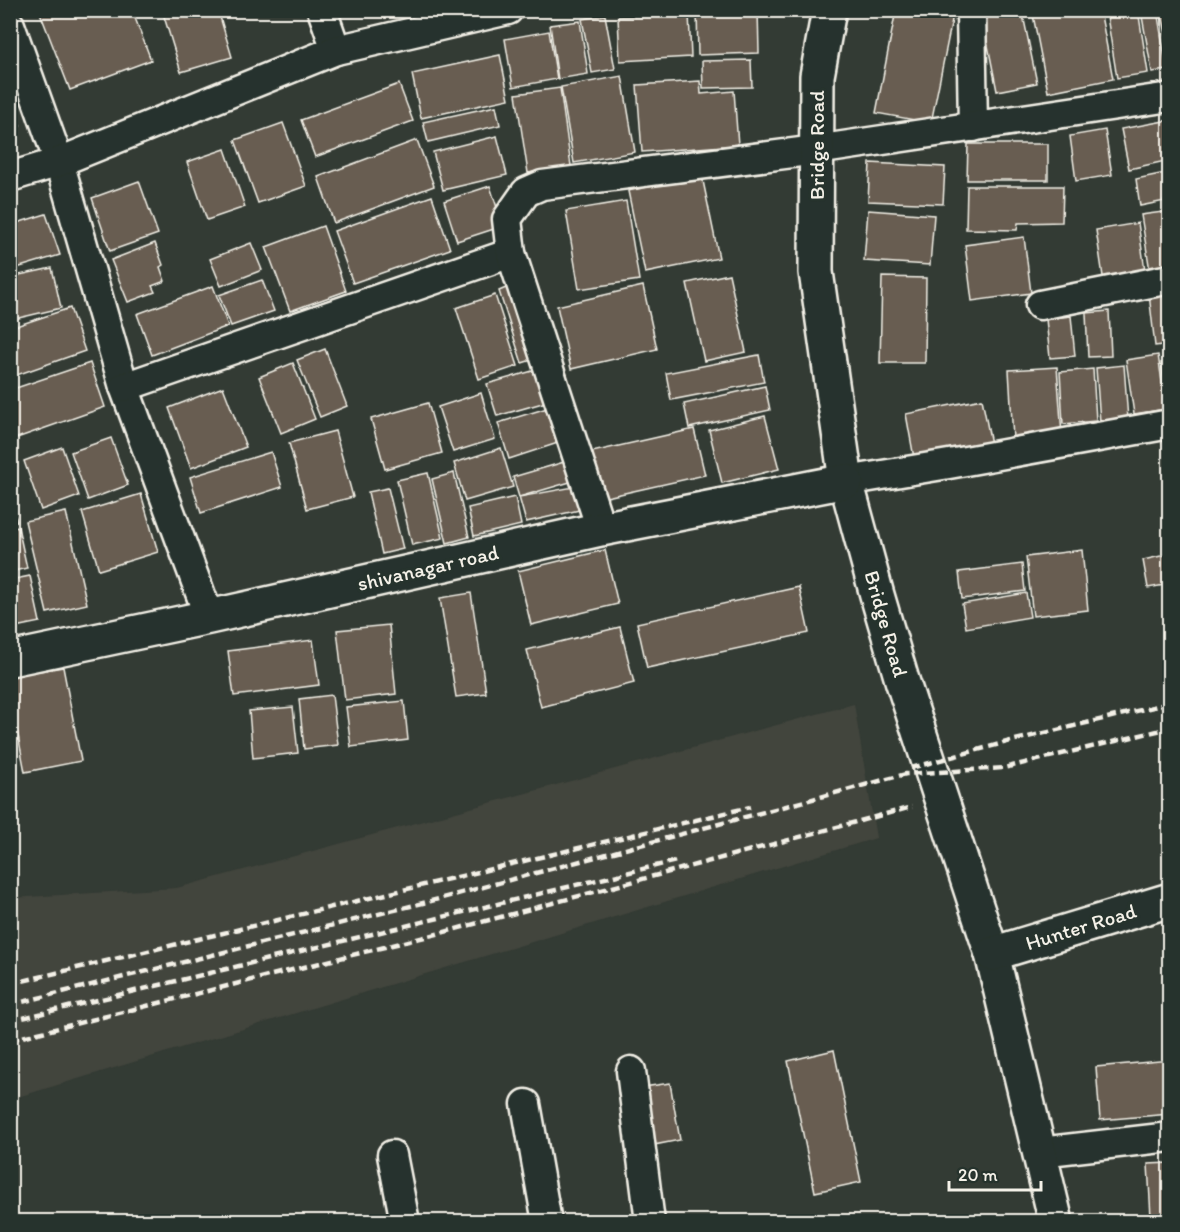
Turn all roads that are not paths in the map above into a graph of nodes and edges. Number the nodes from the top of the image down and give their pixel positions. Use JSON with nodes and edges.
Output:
{"nodes":[{"id":1,"x":322,"y":10,"type":"edge"},
{"id":2,"x":508,"y":10,"type":"edge"},
{"id":3,"x":829,"y":10,"type":"edge"},
{"id":4,"x":971,"y":10,"type":"edge"},
{"id":5,"x":10,"y":25,"type":"edge"},
{"id":6,"x":336,"y":51,"type":"junction"},
{"id":7,"x":1170,"y":97,"type":"edge"},
{"id":8,"x":973,"y":127,"type":"junction"},
{"id":9,"x":816,"y":150,"type":"junction"},
{"id":10,"x":59,"y":162,"type":"junction"},
{"id":11,"x":10,"y":177,"type":"edge"},
{"id":12,"x":511,"y":253,"type":"junction"},
{"id":13,"x":1170,"y":279,"type":"edge"},
{"id":14,"x":1040,"y":305,"type":"dead end"},
{"id":15,"x":124,"y":387,"type":"junction"},
{"id":16,"x":1170,"y":424,"type":"edge"},
{"id":17,"x":846,"y":481,"type":"junction"},
{"id":18,"x":601,"y":529,"type":"junction"},
{"id":19,"x":209,"y":617,"type":"junction"},
{"id":20,"x":10,"y":659,"type":"edge"},
{"id":21,"x":1170,"y":900,"type":"edge"},
{"id":22,"x":992,"y":954,"type":"junction"},
{"id":23,"x":631,"y":1071,"type":"dead end"},
{"id":24,"x":526,"y":1104,"type":"dead end"},
{"id":25,"x":1170,"y":1137,"type":"edge"},
{"id":26,"x":1040,"y":1152,"type":"junction"},
{"id":27,"x":392,"y":1155,"type":"dead end"},
{"id":28,"x":405,"y":1221,"type":"edge"},
{"id":29,"x":547,"y":1221,"type":"edge"},
{"id":30,"x":650,"y":1221,"type":"edge"},
{"id":31,"x":1055,"y":1221,"type":"edge"}],
"edges":[{"from":1,"to":6,"type":"street"},
{"from":2,"to":6,"type":"street"},
{"from":3,"to":9,"type":"street","name":"Bridge Road"},
{"from":4,"to":8,"type":"street"},
{"from":5,"to":10,"type":"street"},
{"from":6,"to":10,"type":"street"},
{"from":7,"to":8,"type":"street"},
{"from":8,"to":9,"type":"street"},
{"from":9,"to":12,"type":"street"},
{"from":9,"to":17,"type":"street","name":"Bridge Road"},
{"from":10,"to":11,"type":"street"},
{"from":10,"to":15,"type":"street"},
{"from":12,"to":15,"type":"street"},
{"from":12,"to":18,"type":"street"},
{"from":13,"to":14,"type":"street"},
{"from":15,"to":19,"type":"street"},
{"from":16,"to":17,"type":"street"},
{"from":17,"to":18,"type":"street","name":"shivanagar road"},
{"from":17,"to":22,"type":"street","name":"Bridge Road"},
{"from":18,"to":19,"type":"street","name":"shivanagar road"},
{"from":19,"to":20,"type":"street","name":"shivanagar road"},
{"from":21,"to":22,"type":"street","name":"Hunter Road"},
{"from":22,"to":26,"type":"street","name":"Bridge Road"},
{"from":23,"to":30,"type":"street"},
{"from":24,"to":29,"type":"street"},
{"from":25,"to":26,"type":"street"},
{"from":26,"to":31,"type":"street","name":"Bridge Road"},
{"from":27,"to":28,"type":"street"}]}
